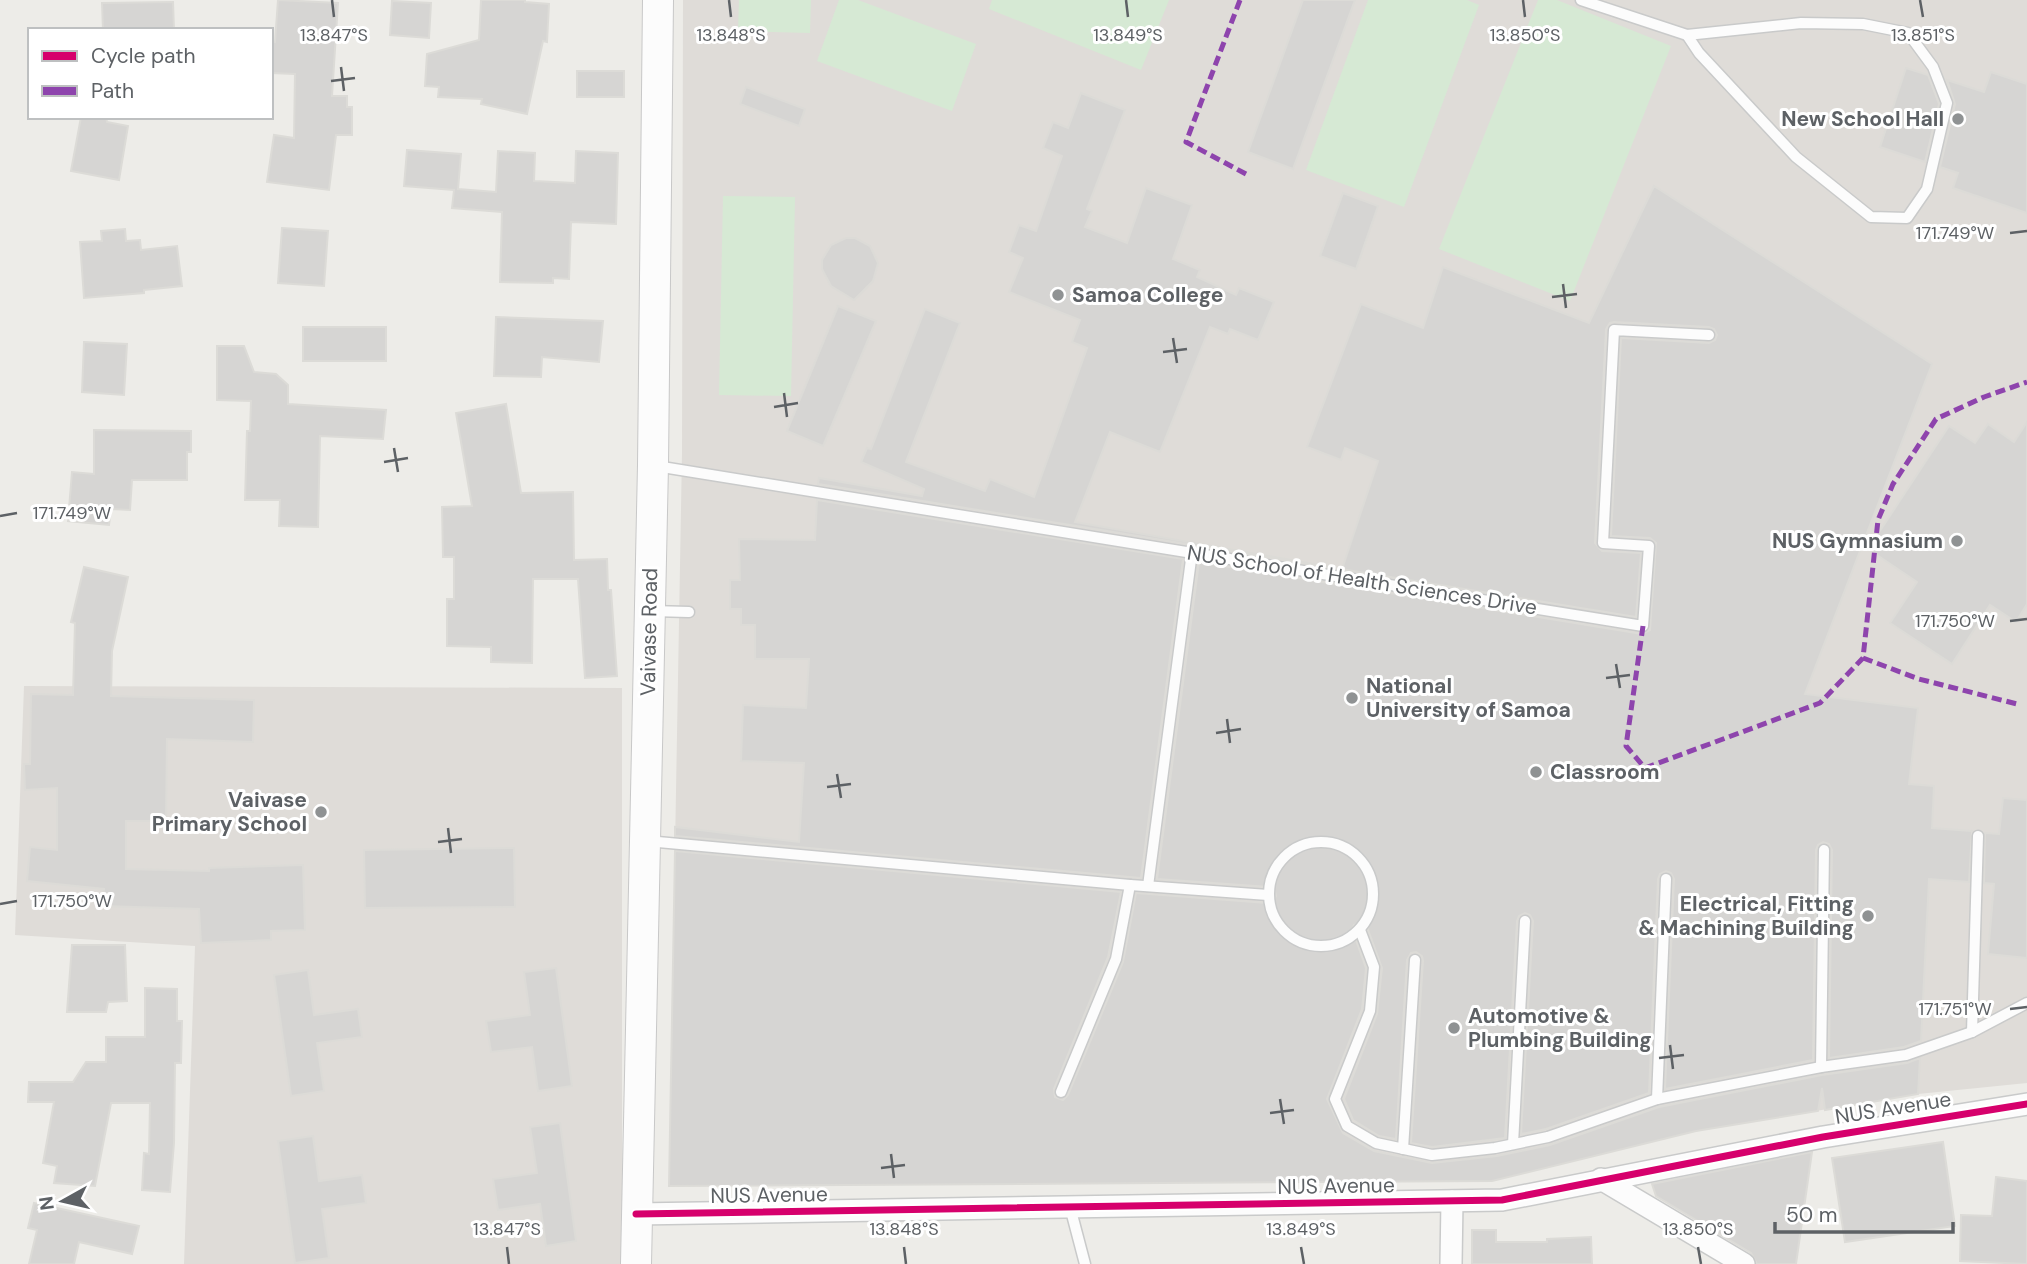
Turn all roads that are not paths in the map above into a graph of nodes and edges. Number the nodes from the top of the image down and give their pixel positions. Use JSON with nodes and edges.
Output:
{"nodes":[{"id":1,"x":658,"y":0,"type":"edge"},
{"id":2,"x":1581,"y":0,"type":"edge"},
{"id":3,"x":1687,"y":35,"type":"junction"},
{"id":4,"x":1709,"y":335,"type":"dead end"},
{"id":5,"x":653,"y":465,"type":"junction"},
{"id":6,"x":1192,"y":552,"type":"junction"},
{"id":7,"x":649,"y":611,"type":"junction"},
{"id":8,"x":689,"y":612,"type":"dead end"},
{"id":9,"x":1978,"y":836,"type":"dead end"},
{"id":10,"x":644,"y":841,"type":"junction"},
{"id":11,"x":1824,"y":850,"type":"dead end"},
{"id":12,"x":1666,"y":879,"type":"dead end"},
{"id":13,"x":1130,"y":885,"type":"junction"},
{"id":14,"x":1148,"y":886,"type":"junction"},
{"id":15,"x":1268,"y":895,"type":"junction"},
{"id":16,"x":1525,"y":921,"type":"dead end"},
{"id":17,"x":1360,"y":930,"type":"junction"},
{"id":18,"x":1415,"y":960,"type":"dead end"},
{"id":19,"x":2027,"y":1003,"type":"edge"},
{"id":20,"x":1972,"y":1032,"type":"junction"},
{"id":21,"x":1821,"y":1067,"type":"junction"},
{"id":22,"x":1061,"y":1092,"type":"dead end"},
{"id":23,"x":1657,"y":1099,"type":"junction"},
{"id":24,"x":2027,"y":1104,"type":"edge"},
{"id":25,"x":1513,"y":1144,"type":"junction"},
{"id":26,"x":1403,"y":1149,"type":"junction"},
{"id":27,"x":1601,"y":1179,"type":"junction"},
{"id":28,"x":1452,"y":1201,"type":"junction"},
{"id":29,"x":1070,"y":1207,"type":"junction"},
{"id":30,"x":636,"y":1214,"type":"junction"},
{"id":31,"x":636,"y":1264,"type":"edge"},
{"id":32,"x":1085,"y":1264,"type":"edge"},
{"id":33,"x":1451,"y":1264,"type":"edge"},
{"id":34,"x":1744,"y":1264,"type":"edge"}],
"edges":[{"from":1,"to":5,"type":"main road","name":"Vaivase Road"},
{"from":2,"to":3,"type":"lane"},
{"from":3,"to":3,"type":"lane"},
{"from":4,"to":6,"type":"lane","name":"NUS School of Health Sciences Drive"},
{"from":5,"to":6,"type":"lane","name":"NUS School of Health Sciences Drive"},
{"from":5,"to":7,"type":"main road","name":"Vaivase Road"},
{"from":6,"to":14,"type":"lane"},
{"from":7,"to":8,"type":"lane"},
{"from":7,"to":10,"type":"main road","name":"Vaivase Road"},
{"from":9,"to":20,"type":"lane"},
{"from":10,"to":13,"type":"lane"},
{"from":10,"to":30,"type":"main road","name":"Vaivase Road"},
{"from":11,"to":21,"type":"lane"},
{"from":12,"to":23,"type":"lane"},
{"from":13,"to":14,"type":"lane"},
{"from":13,"to":22,"type":"lane"},
{"from":14,"to":15,"type":"lane"},
{"from":15,"to":17,"type":"lane"},
{"from":15,"to":17,"type":"lane"},
{"from":16,"to":25,"type":"lane"},
{"from":17,"to":26,"type":"lane"},
{"from":18,"to":26,"type":"lane"},
{"from":19,"to":20,"type":"lane"},
{"from":20,"to":21,"type":"lane"},
{"from":21,"to":23,"type":"lane"},
{"from":23,"to":25,"type":"lane"},
{"from":24,"to":27,"type":"street","name":"NUS Avenue"},
{"from":25,"to":26,"type":"lane"},
{"from":27,"to":28,"type":"street","name":"NUS Avenue"},
{"from":27,"to":34,"type":"street"},
{"from":28,"to":29,"type":"street","name":"NUS Avenue"},
{"from":28,"to":33,"type":"street"},
{"from":29,"to":30,"type":"street","name":"NUS Avenue"},
{"from":29,"to":32,"type":"lane"},
{"from":30,"to":31,"type":"main road","name":"Vaivase Road"}]}
